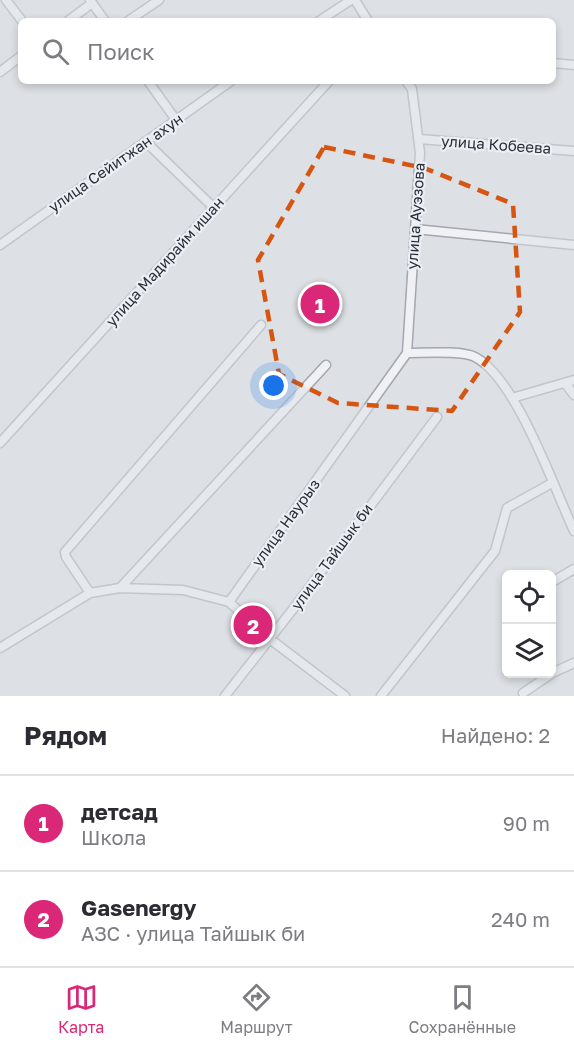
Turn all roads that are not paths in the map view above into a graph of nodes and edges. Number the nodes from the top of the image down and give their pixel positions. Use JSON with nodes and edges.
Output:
{"nodes":[{"id":1,"x":6,"y":0,"type":"edge"},
{"id":2,"x":159,"y":0,"type":"edge"},
{"id":3,"x":353,"y":0,"type":"edge"},
{"id":4,"x":91,"y":1,"type":"edge"},
{"id":5,"x":20,"y":18,"type":"edge"},
{"id":6,"x":71,"y":18,"type":"edge"},
{"id":7,"x":103,"y":18,"type":"edge"},
{"id":8,"x":132,"y":18,"type":"edge"},
{"id":9,"x":325,"y":18,"type":"edge"},
{"id":10,"x":366,"y":18,"type":"edge"},
{"id":11,"x":18,"y":58,"type":"edge"},
{"id":12,"x":556,"y":63,"type":"edge"},
{"id":13,"x":574,"y":65,"type":"edge"},
{"id":14,"x":0,"y":72,"type":"edge"},
{"id":15,"x":150,"y":84,"type":"edge"},
{"id":16,"x":227,"y":84,"type":"edge"},
{"id":17,"x":326,"y":84,"type":"edge"},
{"id":18,"x":408,"y":84,"type":"edge"},
{"id":19,"x":176,"y":120,"type":"junction"},
{"id":20,"x":418,"y":139,"type":"junction"},
{"id":21,"x":146,"y":141,"type":"junction"},
{"id":22,"x":574,"y":151,"type":"edge"},
{"id":23,"x":214,"y":208,"type":"junction"},
{"id":24,"x":415,"y":229,"type":"junction"},
{"id":25,"x":0,"y":245,"type":"edge"},
{"id":26,"x":574,"y":245,"type":"edge"},
{"id":27,"x":261,"y":325,"type":"dead end"},
{"id":28,"x":407,"y":353,"type":"junction"},
{"id":29,"x":326,"y":365,"type":"dead end"},
{"id":30,"x":570,"y":381,"type":"edge"},
{"id":31,"x":574,"y":395,"type":"edge"},
{"id":32,"x":512,"y":398,"type":"junction"},
{"id":33,"x":437,"y":417,"type":"dead end"},
{"id":34,"x":0,"y":443,"type":"edge"},
{"id":35,"x":552,"y":483,"type":"junction"},
{"id":36,"x":574,"y":531,"type":"edge"},
{"id":37,"x":574,"y":569,"type":"edge"},
{"id":38,"x":556,"y":580,"type":"edge"},
{"id":39,"x":120,"y":588,"type":"junction"},
{"id":40,"x":90,"y":593,"type":"junction"},
{"id":41,"x":229,"y":602,"type":"junction"},
{"id":42,"x":270,"y":639,"type":"junction"},
{"id":43,"x":0,"y":648,"type":"edge"},
{"id":44,"x":574,"y":663,"type":"edge"},
{"id":45,"x":556,"y":671,"type":"edge"},
{"id":46,"x":544,"y":678,"type":"edge"},
{"id":47,"x":523,"y":693,"type":"dead end"},
{"id":48,"x":225,"y":696,"type":"edge"},
{"id":49,"x":345,"y":696,"type":"edge"},
{"id":50,"x":381,"y":696,"type":"edge"}],
"edges":[{"from":1,"to":5,"type":"street"},
{"from":2,"to":8,"type":"street"},
{"from":3,"to":9,"type":"street"},
{"from":3,"to":10,"type":"street"},
{"from":4,"to":6,"type":"street"},
{"from":4,"to":7,"type":"street"},
{"from":11,"to":14,"type":"street"},
{"from":12,"to":13,"type":"street"},
{"from":15,"to":19,"type":"street"},
{"from":16,"to":19,"type":"street","name":"улица Сейитжан ахун"},
{"from":17,"to":23,"type":"street","name":"улица Мадирайм ишан"},
{"from":18,"to":20,"type":"street","name":"улица Ауэзова"},
{"from":19,"to":21,"type":"street","name":"улица Сейитжан ахун"},
{"from":20,"to":22,"type":"street","name":"улица Кобеева"},
{"from":20,"to":24,"type":"street","name":"улица Ауэзова"},
{"from":21,"to":23,"type":"street"},
{"from":21,"to":25,"type":"street","name":"улица Сейитжан ахун"},
{"from":23,"to":34,"type":"street","name":"улица Мадирайм ишан"},
{"from":24,"to":26,"type":"street"},
{"from":24,"to":28,"type":"street","name":"улица Ауэзова"},
{"from":27,"to":40,"type":"street"},
{"from":28,"to":32,"type":"street"},
{"from":28,"to":41,"type":"street","name":"улица Наурыз"},
{"from":29,"to":39,"type":"street"},
{"from":30,"to":31,"type":"street"},
{"from":30,"to":32,"type":"street"},
{"from":32,"to":35,"type":"street"},
{"from":33,"to":42,"type":"street","name":"улица Тайшык би"},
{"from":35,"to":36,"type":"street"},
{"from":35,"to":50,"type":"street"},
{"from":37,"to":38,"type":"street"},
{"from":39,"to":40,"type":"street"},
{"from":39,"to":41,"type":"street"},
{"from":40,"to":43,"type":"street"},
{"from":41,"to":42,"type":"street"},
{"from":42,"to":48,"type":"street","name":"улица Тайшык би"},
{"from":42,"to":49,"type":"street"},
{"from":44,"to":45,"type":"street"},
{"from":46,"to":47,"type":"street"}]}
